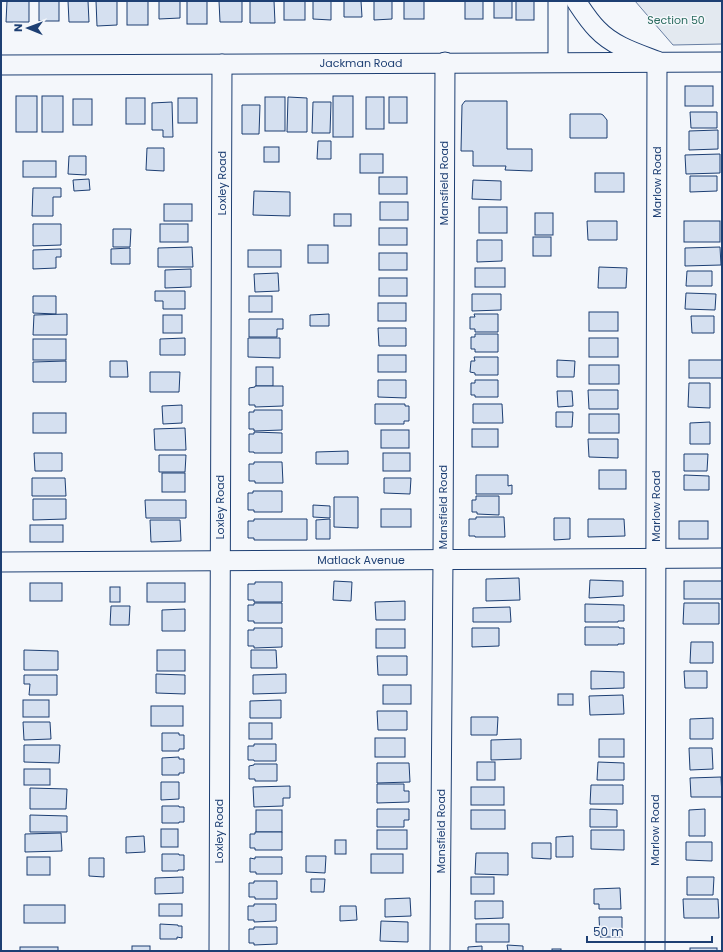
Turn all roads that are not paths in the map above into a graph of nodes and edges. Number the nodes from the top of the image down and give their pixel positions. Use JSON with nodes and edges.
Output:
{"nodes":[{"id":1,"x":558,"y":1,"type":"edge"},
{"id":2,"x":576,"y":1,"type":"edge"},
{"id":3,"x":657,"y":61,"type":"junction"},
{"id":4,"x":445,"y":62,"type":"junction"},
{"id":5,"x":558,"y":62,"type":"junction"},
{"id":6,"x":722,"y":62,"type":"edge"},
{"id":7,"x":222,"y":64,"type":"junction"},
{"id":8,"x":1,"y":65,"type":"edge"},
{"id":9,"x":656,"y":558,"type":"junction"},
{"id":10,"x":722,"y":558,"type":"edge"},
{"id":11,"x":443,"y":560,"type":"junction"},
{"id":12,"x":220,"y":561,"type":"junction"},
{"id":13,"x":1,"y":562,"type":"edge"},
{"id":14,"x":219,"y":951,"type":"edge"},
{"id":15,"x":440,"y":951,"type":"edge"},
{"id":16,"x":654,"y":951,"type":"edge"}],
"edges":[{"from":1,"to":5,"type":"street"},
{"from":2,"to":3,"type":"street"},
{"from":3,"to":5,"type":"street","name":"Jackman Road"},
{"from":3,"to":6,"type":"street","name":"Jackman Road"},
{"from":3,"to":9,"type":"street","name":"Marlow Road"},
{"from":4,"to":5,"type":"street","name":"Jackman Road"},
{"from":4,"to":7,"type":"street","name":"Jackman Road"},
{"from":4,"to":11,"type":"street","name":"Mansfield Road"},
{"from":7,"to":8,"type":"street","name":"Jackman Road"},
{"from":7,"to":12,"type":"street","name":"Loxley Road"},
{"from":9,"to":10,"type":"street","name":"Matlack Avenue"},
{"from":9,"to":11,"type":"street","name":"Matlack Avenue"},
{"from":9,"to":16,"type":"street","name":"Marlow Road"},
{"from":11,"to":12,"type":"street","name":"Matlack Avenue"},
{"from":11,"to":15,"type":"street","name":"Mansfield Road"},
{"from":12,"to":13,"type":"street","name":"Matlack Avenue"},
{"from":12,"to":14,"type":"street","name":"Loxley Road"}]}
